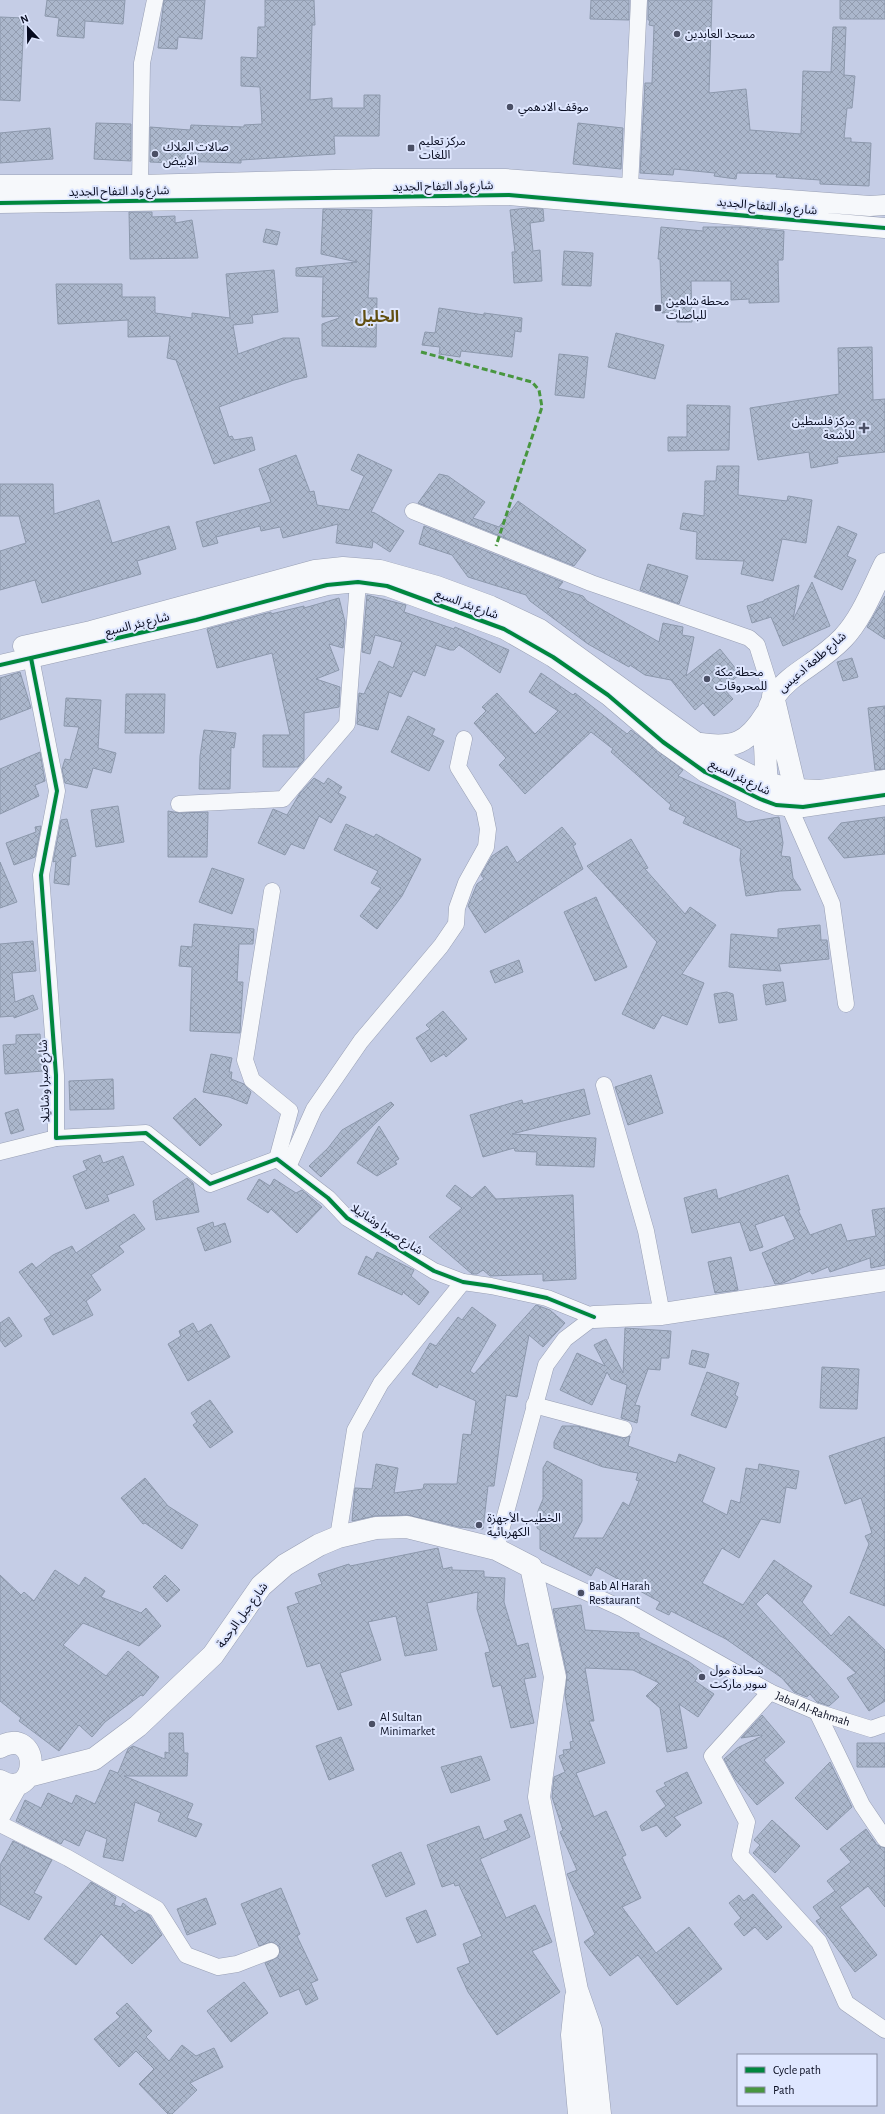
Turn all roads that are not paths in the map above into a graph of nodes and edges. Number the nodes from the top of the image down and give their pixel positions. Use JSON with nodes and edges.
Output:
{"nodes":[{"id":1,"x":155,"y":0,"type":"edge"},
{"id":2,"x":639,"y":0,"type":"edge"},
{"id":3,"x":0,"y":184,"type":"edge"},
{"id":4,"x":140,"y":185,"type":"junction"},
{"id":5,"x":630,"y":187,"type":"junction"},
{"id":6,"x":0,"y":203,"type":"edge"},
{"id":7,"x":885,"y":205,"type":"edge"},
{"id":8,"x":885,"y":228,"type":"edge"},
{"id":9,"x":414,"y":511,"type":"dead end"},
{"id":10,"x":885,"y":564,"type":"edge"},
{"id":11,"x":358,"y":582,"type":"junction"},
{"id":12,"x":0,"y":651,"type":"edge"},
{"id":13,"x":31,"y":658,"type":"junction"},
{"id":14,"x":0,"y":665,"type":"edge"},
{"id":15,"x":770,"y":705,"type":"junction"},
{"id":16,"x":464,"y":739,"type":"dead end"},
{"id":17,"x":700,"y":744,"type":"junction"},
{"id":18,"x":885,"y":780,"type":"edge"},
{"id":19,"x":768,"y":783,"type":"junction"},
{"id":20,"x":885,"y":795,"type":"edge"},
{"id":21,"x":792,"y":798,"type":"junction"},
{"id":22,"x":179,"y":804,"type":"dead end"},
{"id":23,"x":272,"y":891,"type":"dead end"},
{"id":24,"x":846,"y":1004,"type":"dead end"},
{"id":25,"x":604,"y":1085,"type":"dead end"},
{"id":26,"x":56,"y":1138,"type":"junction"},
{"id":27,"x":0,"y":1152,"type":"edge"},
{"id":28,"x":282,"y":1163,"type":"junction"},
{"id":29,"x":885,"y":1280,"type":"edge"},
{"id":30,"x":463,"y":1282,"type":"junction"},
{"id":31,"x":662,"y":1314,"type":"junction"},
{"id":32,"x":594,"y":1317,"type":"junction"},
{"id":33,"x":534,"y":1405,"type":"junction"},
{"id":34,"x":624,"y":1429,"type":"dead end"},
{"id":35,"x":338,"y":1537,"type":"junction"},
{"id":36,"x":496,"y":1549,"type":"junction"},
{"id":37,"x":531,"y":1567,"type":"junction"},
{"id":38,"x":770,"y":1692,"type":"junction"},
{"id":39,"x":817,"y":1712,"type":"junction"},
{"id":40,"x":885,"y":1724,"type":"edge"},
{"id":41,"x":13,"y":1760,"type":"edge"},
{"id":42,"x":0,"y":1814,"type":"edge"},
{"id":43,"x":0,"y":1824,"type":"edge"},
{"id":44,"x":885,"y":1839,"type":"edge"},
{"id":45,"x":271,"y":1951,"type":"dead end"},
{"id":46,"x":577,"y":1990,"type":"junction"},
{"id":47,"x":885,"y":2030,"type":"edge"},
{"id":48,"x":579,"y":2114,"type":"edge"},
{"id":49,"x":600,"y":2114,"type":"edge"}],
"edges":[{"from":1,"to":4,"type":"street"},
{"from":2,"to":5,"type":"street"},
{"from":3,"to":4,"type":"street","name":"شارع واد التفاح الجديد"},
{"from":4,"to":5,"type":"street","name":"شارع واد التفاح الجديد"},
{"from":5,"to":7,"type":"street","name":"شارع واد التفاح الجديد"},
{"from":6,"to":8,"type":"street","name":"شارع واد التفاح الجديد"},
{"from":9,"to":15,"type":"street"},
{"from":10,"to":15,"type":"main road","name":"شارع طلعة ادعيس"},
{"from":11,"to":13,"type":"street","name":"شارع بئر السبع"},
{"from":11,"to":21,"type":"street","name":"شارع بئر السبع"},
{"from":11,"to":22,"type":"street"},
{"from":12,"to":17,"type":"street","name":"شارع بئر السبع"},
{"from":13,"to":14,"type":"street","name":"شارع بئر السبع"},
{"from":13,"to":26,"type":"street","name":"شارع صبرا وشاتيلا"},
{"from":15,"to":17,"type":"main road"},
{"from":15,"to":19,"type":"main road"},
{"from":15,"to":21,"type":"main road","name":"شارع طلعة ادعيس"},
{"from":16,"to":28,"type":"street"},
{"from":17,"to":19,"type":"street","name":"شارع بئر السبع"},
{"from":18,"to":21,"type":"street","name":"شارع بئر السبع"},
{"from":19,"to":21,"type":"main road"},
{"from":20,"to":21,"type":"street","name":"شارع بئر السبع"},
{"from":21,"to":24,"type":"street"},
{"from":23,"to":28,"type":"street"},
{"from":25,"to":31,"type":"street"},
{"from":26,"to":27,"type":"street"},
{"from":26,"to":28,"type":"street","name":"شارع صبرا وشاتيلا"},
{"from":28,"to":30,"type":"street","name":"شارع صبرا وشاتيلا"},
{"from":29,"to":31,"type":"main road"},
{"from":30,"to":32,"type":"street","name":"شارع صبرا وشاتيلا"},
{"from":30,"to":35,"type":"street"},
{"from":31,"to":32,"type":"main road"},
{"from":32,"to":33,"type":"street"},
{"from":33,"to":34,"type":"street"},
{"from":33,"to":36,"type":"street"},
{"from":35,"to":36,"type":"main road","name":"شارع جبل الرحمة"},
{"from":35,"to":41,"type":"main road","name":"شارع جبل الرحمة"},
{"from":36,"to":37,"type":"main road","name":"شارع جبل الرحمة"},
{"from":37,"to":38,"type":"street","name":"Jabal Al-Rahmah"},
{"from":37,"to":46,"type":"main road"},
{"from":38,"to":39,"type":"street","name":"Jabal Al-Rahmah"},
{"from":38,"to":47,"type":"street"},
{"from":39,"to":40,"type":"street","name":"Jabal Al-Rahmah"},
{"from":39,"to":44,"type":"street"},
{"from":41,"to":42,"type":"main road"},
{"from":43,"to":45,"type":"street"},
{"from":46,"to":48,"type":"main road"},
{"from":46,"to":49,"type":"main road"}]}
